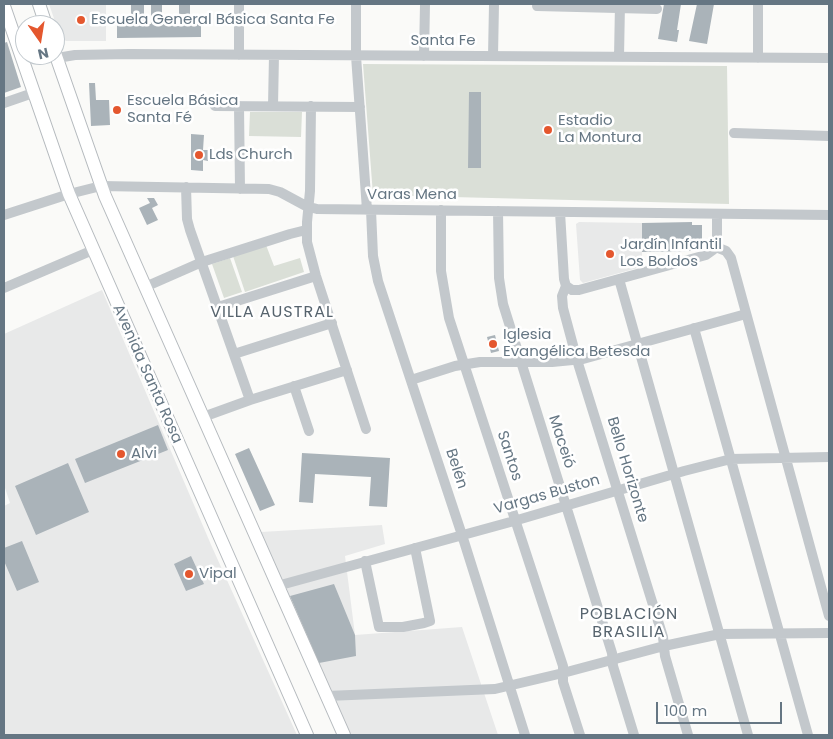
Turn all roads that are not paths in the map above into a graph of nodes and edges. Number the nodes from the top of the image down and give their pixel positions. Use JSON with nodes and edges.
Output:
{"nodes":[{"id":1,"x":240,"y":4,"type":"edge"},
{"id":2,"x":356,"y":4,"type":"edge"},
{"id":3,"x":424,"y":4,"type":"edge"},
{"id":4,"x":494,"y":4,"type":"edge"},
{"id":5,"x":758,"y":4,"type":"edge"},
{"id":6,"x":620,"y":5,"type":"edge"},
{"id":7,"x":4,"y":6,"type":"edge"},
{"id":8,"x":538,"y":6,"type":"dead end"},
{"id":9,"x":657,"y":9,"type":"dead end"},
{"id":10,"x":65,"y":55,"type":"edge"},
{"id":11,"x":239,"y":55,"type":"junction"},
{"id":12,"x":274,"y":55,"type":"junction"},
{"id":13,"x":356,"y":56,"type":"junction"},
{"id":14,"x":424,"y":56,"type":"junction"},
{"id":15,"x":493,"y":56,"type":"junction"},
{"id":16,"x":620,"y":57,"type":"junction"},
{"id":17,"x":758,"y":58,"type":"junction"},
{"id":18,"x":829,"y":58,"type":"edge"},
{"id":19,"x":60,"y":65,"type":"edge"},
{"id":20,"x":33,"y":93,"type":"junction"},
{"id":21,"x":4,"y":103,"type":"edge"},
{"id":22,"x":215,"y":106,"type":"dead end"},
{"id":23,"x":239,"y":106,"type":"junction"},
{"id":24,"x":273,"y":106,"type":"junction"},
{"id":25,"x":311,"y":106,"type":"junction"},
{"id":26,"x":356,"y":107,"type":"junction"},
{"id":27,"x":734,"y":133,"type":"dead end"},
{"id":28,"x":829,"y":136,"type":"edge"},
{"id":29,"x":102,"y":186,"type":"junction"},
{"id":30,"x":186,"y":187,"type":"junction"},
{"id":31,"x":240,"y":188,"type":"junction"},
{"id":32,"x":69,"y":194,"type":"junction"},
{"id":33,"x":309,"y":207,"type":"junction"},
{"id":34,"x":369,"y":210,"type":"junction"},
{"id":35,"x":441,"y":210,"type":"junction"},
{"id":36,"x":498,"y":211,"type":"junction"},
{"id":37,"x":560,"y":212,"type":"junction"},
{"id":38,"x":717,"y":214,"type":"junction"},
{"id":39,"x":4,"y":215,"type":"edge"},
{"id":40,"x":829,"y":215,"type":"edge"},
{"id":41,"x":306,"y":230,"type":"junction"},
{"id":42,"x":716,"y":246,"type":"junction"},
{"id":43,"x":92,"y":250,"type":"junction"},
{"id":44,"x":202,"y":262,"type":"junction"},
{"id":45,"x":316,"y":276,"type":"junction"},
{"id":46,"x":619,"y":279,"type":"junction"},
{"id":47,"x":566,"y":286,"type":"junction"},
{"id":48,"x":145,"y":287,"type":"junction"},
{"id":49,"x":4,"y":288,"type":"edge"},
{"id":50,"x":218,"y":308,"type":"junction"},
{"id":51,"x":746,"y":314,"type":"junction"},
{"id":52,"x":332,"y":323,"type":"junction"},
{"id":53,"x":694,"y":328,"type":"junction"},
{"id":54,"x":638,"y":344,"type":"junction"},
{"id":55,"x":234,"y":354,"type":"junction"},
{"id":56,"x":577,"y":360,"type":"junction"},
{"id":57,"x":520,"y":361,"type":"junction"},
{"id":58,"x":463,"y":364,"type":"junction"},
{"id":59,"x":347,"y":370,"type":"junction"},
{"id":60,"x":411,"y":380,"type":"junction"},
{"id":61,"x":294,"y":386,"type":"junction"},
{"id":62,"x":250,"y":400,"type":"junction"},
{"id":63,"x":203,"y":417,"type":"junction"},
{"id":64,"x":366,"y":429,"type":"dead end"},
{"id":65,"x":309,"y":431,"type":"dead end"},
{"id":66,"x":829,"y":457,"type":"edge"},
{"id":67,"x":785,"y":458,"type":"junction"},
{"id":68,"x":731,"y":459,"type":"junction"},
{"id":69,"x":674,"y":474,"type":"junction"},
{"id":70,"x":618,"y":490,"type":"junction"},
{"id":71,"x":566,"y":506,"type":"junction"},
{"id":72,"x":514,"y":521,"type":"junction"},
{"id":73,"x":462,"y":535,"type":"junction"},
{"id":74,"x":415,"y":548,"type":"junction"},
{"id":75,"x":365,"y":561,"type":"junction"},
{"id":76,"x":277,"y":586,"type":"junction"},
{"id":77,"x":829,"y":616,"type":"edge"},
{"id":78,"x":829,"y":632,"type":"edge"},
{"id":79,"x":779,"y":633,"type":"junction"},
{"id":80,"x":720,"y":634,"type":"junction"},
{"id":81,"x":664,"y":646,"type":"junction"},
{"id":82,"x":613,"y":659,"type":"junction"},
{"id":83,"x":563,"y":673,"type":"junction"},
{"id":84,"x":509,"y":686,"type":"junction"},
{"id":85,"x":327,"y":696,"type":"junction"},
{"id":86,"x":307,"y":735,"type":"edge"},
{"id":87,"x":344,"y":735,"type":"edge"},
{"id":88,"x":524,"y":735,"type":"edge"},
{"id":89,"x":580,"y":735,"type":"edge"},
{"id":90,"x":634,"y":735,"type":"edge"},
{"id":91,"x":688,"y":735,"type":"edge"},
{"id":92,"x":748,"y":735,"type":"edge"},
{"id":93,"x":808,"y":735,"type":"edge"}],
"edges":[{"from":1,"to":11,"type":"street"},
{"from":2,"to":13,"type":"street","name":"Belén"},
{"from":3,"to":14,"type":"street"},
{"from":4,"to":15,"type":"street"},
{"from":5,"to":17,"type":"street"},
{"from":6,"to":8,"type":"street"},
{"from":6,"to":9,"type":"street"},
{"from":6,"to":16,"type":"street"},
{"from":7,"to":20,"type":"main road","name":"Avenida Santa Rosa"},
{"from":10,"to":11,"type":"street","name":"Santa Fe"},
{"from":11,"to":12,"type":"street","name":"Santa Fe"},
{"from":12,"to":13,"type":"street","name":"Santa Fe"},
{"from":12,"to":24,"type":"street"},
{"from":13,"to":14,"type":"street","name":"Santa Fe"},
{"from":13,"to":26,"type":"street","name":"Belén"},
{"from":14,"to":15,"type":"street","name":"Santa Fe"},
{"from":15,"to":16,"type":"street","name":"Santa Fe"},
{"from":16,"to":17,"type":"street","name":"Santa Fe"},
{"from":17,"to":18,"type":"street","name":"Santa Fe"},
{"from":19,"to":29,"type":"main road"},
{"from":20,"to":21,"type":"street"},
{"from":20,"to":32,"type":"main road","name":"Avenida Santa Rosa"},
{"from":22,"to":23,"type":"street"},
{"from":23,"to":24,"type":"street"},
{"from":23,"to":31,"type":"street"},
{"from":24,"to":25,"type":"street"},
{"from":25,"to":26,"type":"street"},
{"from":25,"to":33,"type":"street"},
{"from":26,"to":34,"type":"street","name":"Belén"},
{"from":27,"to":28,"type":"street"},
{"from":29,"to":30,"type":"street","name":"Varas Mena"},
{"from":29,"to":32,"type":"street","name":"Varas Mena"},
{"from":29,"to":48,"type":"main road"},
{"from":30,"to":31,"type":"street","name":"Varas Mena"},
{"from":30,"to":44,"type":"street"},
{"from":31,"to":33,"type":"street","name":"Varas Mena"},
{"from":32,"to":39,"type":"street","name":"Varas Mena"},
{"from":32,"to":43,"type":"main road","name":"Avenida Santa Rosa"},
{"from":33,"to":34,"type":"street","name":"Varas Mena"},
{"from":33,"to":41,"type":"street"},
{"from":34,"to":35,"type":"street","name":"Varas Mena"},
{"from":34,"to":60,"type":"street","name":"Belén"},
{"from":35,"to":36,"type":"street","name":"Varas Mena"},
{"from":35,"to":58,"type":"street","name":"Santos"},
{"from":36,"to":37,"type":"street","name":"Varas Mena"},
{"from":36,"to":57,"type":"street","name":"Maceió"},
{"from":37,"to":38,"type":"street","name":"Varas Mena"},
{"from":37,"to":47,"type":"street","name":"Bello Horizonte"},
{"from":38,"to":40,"type":"street","name":"Varas Mena"},
{"from":38,"to":42,"type":"street"},
{"from":41,"to":44,"type":"street"},
{"from":41,"to":45,"type":"street"},
{"from":42,"to":46,"type":"street"},
{"from":42,"to":51,"type":"street"},
{"from":43,"to":49,"type":"street"},
{"from":43,"to":86,"type":"main road","name":"Avenida Santa Rosa"},
{"from":44,"to":48,"type":"street"},
{"from":44,"to":50,"type":"street"},
{"from":45,"to":50,"type":"street"},
{"from":45,"to":52,"type":"street"},
{"from":46,"to":47,"type":"street"},
{"from":46,"to":54,"type":"street"},
{"from":47,"to":56,"type":"street","name":"Bello Horizonte"},
{"from":48,"to":63,"type":"main road"},
{"from":50,"to":55,"type":"street"},
{"from":51,"to":53,"type":"street"},
{"from":51,"to":67,"type":"street"},
{"from":52,"to":55,"type":"street"},
{"from":52,"to":59,"type":"street"},
{"from":53,"to":54,"type":"street"},
{"from":53,"to":68,"type":"street"},
{"from":54,"to":56,"type":"street"},
{"from":54,"to":69,"type":"street"},
{"from":55,"to":62,"type":"street"},
{"from":56,"to":57,"type":"street"},
{"from":56,"to":70,"type":"street","name":"Bello Horizonte"},
{"from":57,"to":58,"type":"street"},
{"from":57,"to":71,"type":"street","name":"Maceió"},
{"from":58,"to":60,"type":"street"},
{"from":58,"to":72,"type":"street","name":"Santos"},
{"from":59,"to":61,"type":"street"},
{"from":59,"to":64,"type":"street"},
{"from":60,"to":73,"type":"street","name":"Belén"},
{"from":61,"to":62,"type":"street"},
{"from":61,"to":65,"type":"street"},
{"from":62,"to":63,"type":"street"},
{"from":63,"to":76,"type":"main road"},
{"from":66,"to":67,"type":"street","name":"Vargas Buston"},
{"from":67,"to":68,"type":"street","name":"Vargas Buston"},
{"from":67,"to":77,"type":"street"},
{"from":68,"to":69,"type":"street","name":"Vargas Buston"},
{"from":68,"to":79,"type":"street"},
{"from":69,"to":70,"type":"street","name":"Vargas Buston"},
{"from":69,"to":80,"type":"street"},
{"from":70,"to":71,"type":"street","name":"Vargas Buston"},
{"from":70,"to":81,"type":"street","name":"Bello Horizonte"},
{"from":71,"to":72,"type":"street","name":"Vargas Buston"},
{"from":71,"to":82,"type":"street","name":"Maceió"},
{"from":72,"to":73,"type":"street","name":"Vargas Buston"},
{"from":72,"to":83,"type":"street","name":"Santos"},
{"from":73,"to":74,"type":"street","name":"Vargas Buston"},
{"from":73,"to":84,"type":"street","name":"Belén"},
{"from":74,"to":75,"type":"street","name":"Vargas Buston"},
{"from":74,"to":75,"type":"street"},
{"from":75,"to":76,"type":"street","name":"Vargas Buston"},
{"from":76,"to":85,"type":"main road"},
{"from":78,"to":79,"type":"street"},
{"from":79,"to":80,"type":"street"},
{"from":79,"to":93,"type":"street"},
{"from":80,"to":81,"type":"street"},
{"from":80,"to":92,"type":"street"},
{"from":81,"to":82,"type":"street"},
{"from":81,"to":91,"type":"street","name":"Bello Horizonte"},
{"from":82,"to":83,"type":"street"},
{"from":82,"to":90,"type":"street","name":"Maceió"},
{"from":83,"to":84,"type":"street"},
{"from":83,"to":89,"type":"street","name":"Santos"},
{"from":84,"to":85,"type":"street"},
{"from":84,"to":88,"type":"street","name":"Belén"},
{"from":85,"to":87,"type":"main road"}]}
